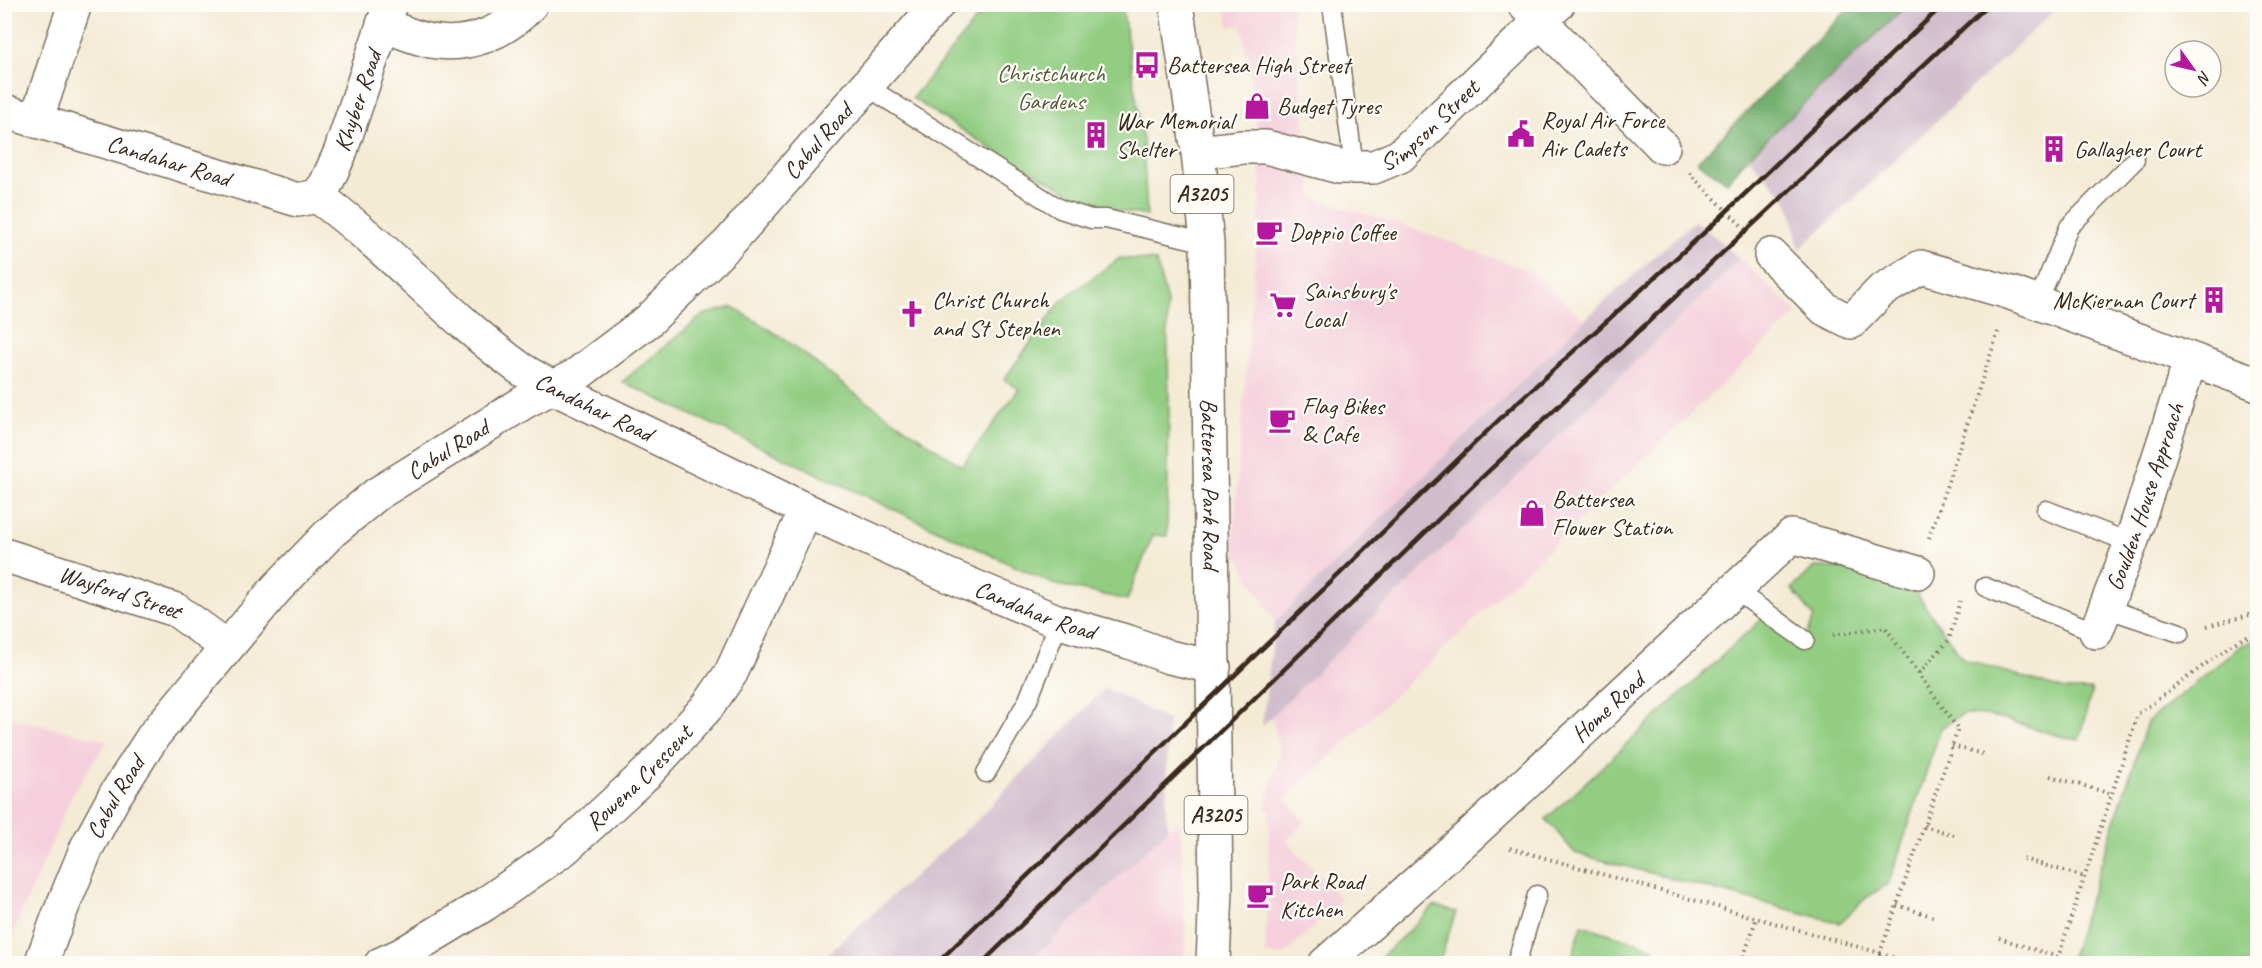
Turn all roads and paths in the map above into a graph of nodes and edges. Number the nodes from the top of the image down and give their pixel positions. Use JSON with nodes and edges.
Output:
{"nodes":[{"id":1,"x":75,"y":4,"type":"edge"},
{"id":2,"x":531,"y":4,"type":"edge"},
{"id":3,"x":938,"y":4,"type":"edge"},
{"id":4,"x":1176,"y":4,"type":"edge"},
{"id":5,"x":1332,"y":4,"type":"edge"},
{"id":6,"x":1540,"y":10,"type":"edge"},
{"id":7,"x":386,"y":15,"type":"edge"},
{"id":8,"x":866,"y":86,"type":"junction"},
{"id":9,"x":4,"y":111,"type":"edge"},
{"id":10,"x":36,"y":121,"type":"junction"},
{"id":11,"x":1663,"y":147,"type":"joint"},
{"id":12,"x":1198,"y":152,"type":"junction"},
{"id":13,"x":2135,"y":160,"type":"dead end"},
{"id":14,"x":1354,"y":167,"type":"junction"},
{"id":15,"x":318,"y":196,"type":"junction"},
{"id":16,"x":1207,"y":243,"type":"junction"},
{"id":17,"x":1771,"y":255,"type":"joint"},
{"id":18,"x":2024,"y":298,"type":"junction"},
{"id":19,"x":2190,"y":361,"type":"junction"},
{"id":20,"x":2258,"y":384,"type":"edge"},
{"id":21,"x":554,"y":388,"type":"junction"},
{"id":22,"x":806,"y":510,"type":"junction"},
{"id":23,"x":2046,"y":510,"type":"dead end"},
{"id":24,"x":2132,"y":543,"type":"junction"},
{"id":25,"x":4,"y":555,"type":"edge"},
{"id":26,"x":1918,"y":573,"type":"joint"},
{"id":27,"x":1985,"y":587,"type":"joint"},
{"id":28,"x":1735,"y":590,"type":"junction"},
{"id":29,"x":2258,"y":615,"type":"edge"},
{"id":30,"x":2101,"y":620,"type":"junction"},
{"id":31,"x":1059,"y":622,"type":"junction"},
{"id":32,"x":2258,"y":632,"type":"edge"},
{"id":33,"x":2180,"y":633,"type":"joint"},
{"id":34,"x":1805,"y":640,"type":"joint"},
{"id":35,"x":226,"y":646,"type":"junction"},
{"id":36,"x":1214,"y":667,"type":"junction"},
{"id":37,"x":1918,"y":674,"type":"junction"},
{"id":38,"x":1952,"y":746,"type":"junction"},
{"id":39,"x":1983,"y":754,"type":"dead end"},
{"id":40,"x":986,"y":773,"type":"dead end"},
{"id":41,"x":2050,"y":776,"type":"dead end"},
{"id":42,"x":2112,"y":794,"type":"junction"},
{"id":43,"x":1924,"y":826,"type":"junction"},
{"id":44,"x":1469,"y":836,"type":"junction"},
{"id":45,"x":1958,"y":836,"type":"dead end"},
{"id":46,"x":2023,"y":860,"type":"dead end"},
{"id":47,"x":2085,"y":877,"type":"junction"},
{"id":48,"x":1537,"y":896,"type":"dead end"},
{"id":49,"x":1897,"y":905,"type":"junction"},
{"id":50,"x":1757,"y":917,"type":"junction"},
{"id":51,"x":1934,"y":917,"type":"dead end"},
{"id":52,"x":1999,"y":938,"type":"dead end"},
{"id":53,"x":1880,"y":953,"type":"junction"},
{"id":54,"x":2058,"y":957,"type":"junction"},
{"id":55,"x":1742,"y":962,"type":"edge"},
{"id":56,"x":41,"y":963,"type":"edge"},
{"id":57,"x":381,"y":963,"type":"edge"},
{"id":58,"x":1213,"y":963,"type":"edge"},
{"id":59,"x":1326,"y":963,"type":"edge"},
{"id":60,"x":1516,"y":963,"type":"edge"},
{"id":61,"x":1915,"y":963,"type":"edge"},
{"id":62,"x":2056,"y":963,"type":"edge"},
{"id":63,"x":2061,"y":963,"type":"edge"}],
"edges":[{"from":1,"to":10,"type":"main road"},
{"from":2,"to":7,"type":"main road"},
{"from":3,"to":8,"type":"main road","name":"Cabul Road"},
{"from":4,"to":12,"type":"main road","name":"Battersea Park Road","number":"A3205"},
{"from":5,"to":14,"type":"lane"},
{"from":6,"to":11,"type":"main road"},
{"from":6,"to":14,"type":"main road","name":"Simpson Street"},
{"from":7,"to":15,"type":"main road","name":"Khyber Road"},
{"from":8,"to":16,"type":"lane"},
{"from":8,"to":21,"type":"main road","name":"Cabul Road"},
{"from":9,"to":10,"type":"main road","name":"Candahar Road"},
{"from":10,"to":15,"type":"main road","name":"Candahar Road"},
{"from":11,"to":17,"type":"path"},
{"from":12,"to":14,"type":"main road","name":"Simpson Street"},
{"from":12,"to":16,"type":"main road","name":"Battersea Park Road","number":"A3205"},
{"from":13,"to":18,"type":"lane"},
{"from":15,"to":21,"type":"main road","name":"Candahar Road"},
{"from":16,"to":36,"type":"main road","name":"Battersea Park Road","number":"A3205"},
{"from":17,"to":18,"type":"main road"},
{"from":18,"to":19,"type":"main road"},
{"from":18,"to":26,"type":"path"},
{"from":19,"to":20,"type":"main road"},
{"from":19,"to":24,"type":"main road","name":"Goulden House Approach"},
{"from":21,"to":22,"type":"main road","name":"Candahar Road"},
{"from":21,"to":35,"type":"main road","name":"Cabul Road"},
{"from":22,"to":31,"type":"main road","name":"Candahar Road"},
{"from":22,"to":57,"type":"main road","name":"Rowena Crescent"},
{"from":23,"to":24,"type":"lane"},
{"from":24,"to":30,"type":"main road","name":"Goulden House Approach"},
{"from":25,"to":35,"type":"main road","name":"Wayford Street"},
{"from":26,"to":28,"type":"main road","name":"Home Road"},
{"from":27,"to":30,"type":"lane"},
{"from":27,"to":37,"type":"path"},
{"from":28,"to":34,"type":"lane"},
{"from":28,"to":44,"type":"main road","name":"Home Road"},
{"from":29,"to":33,"type":"path"},
{"from":30,"to":33,"type":"lane"},
{"from":31,"to":36,"type":"main road","name":"Candahar Road"},
{"from":31,"to":40,"type":"lane"},
{"from":32,"to":42,"type":"path"},
{"from":34,"to":37,"type":"path"},
{"from":35,"to":56,"type":"main road","name":"Cabul Road"},
{"from":36,"to":58,"type":"main road","name":"Battersea Park Road","number":"A3205"},
{"from":37,"to":38,"type":"path"},
{"from":38,"to":39,"type":"path"},
{"from":38,"to":43,"type":"path"},
{"from":41,"to":42,"type":"path"},
{"from":42,"to":47,"type":"path"},
{"from":43,"to":45,"type":"path"},
{"from":43,"to":49,"type":"path"},
{"from":44,"to":50,"type":"path"},
{"from":44,"to":59,"type":"main road","name":"Home Road"},
{"from":46,"to":47,"type":"path"},
{"from":47,"to":54,"type":"path"},
{"from":48,"to":60,"type":"lane"},
{"from":49,"to":51,"type":"path"},
{"from":49,"to":53,"type":"path"},
{"from":50,"to":53,"type":"path"},
{"from":50,"to":55,"type":"path"},
{"from":52,"to":54,"type":"path"},
{"from":53,"to":61,"type":"path"},
{"from":54,"to":62,"type":"path"},
{"from":54,"to":63,"type":"path"}]}
